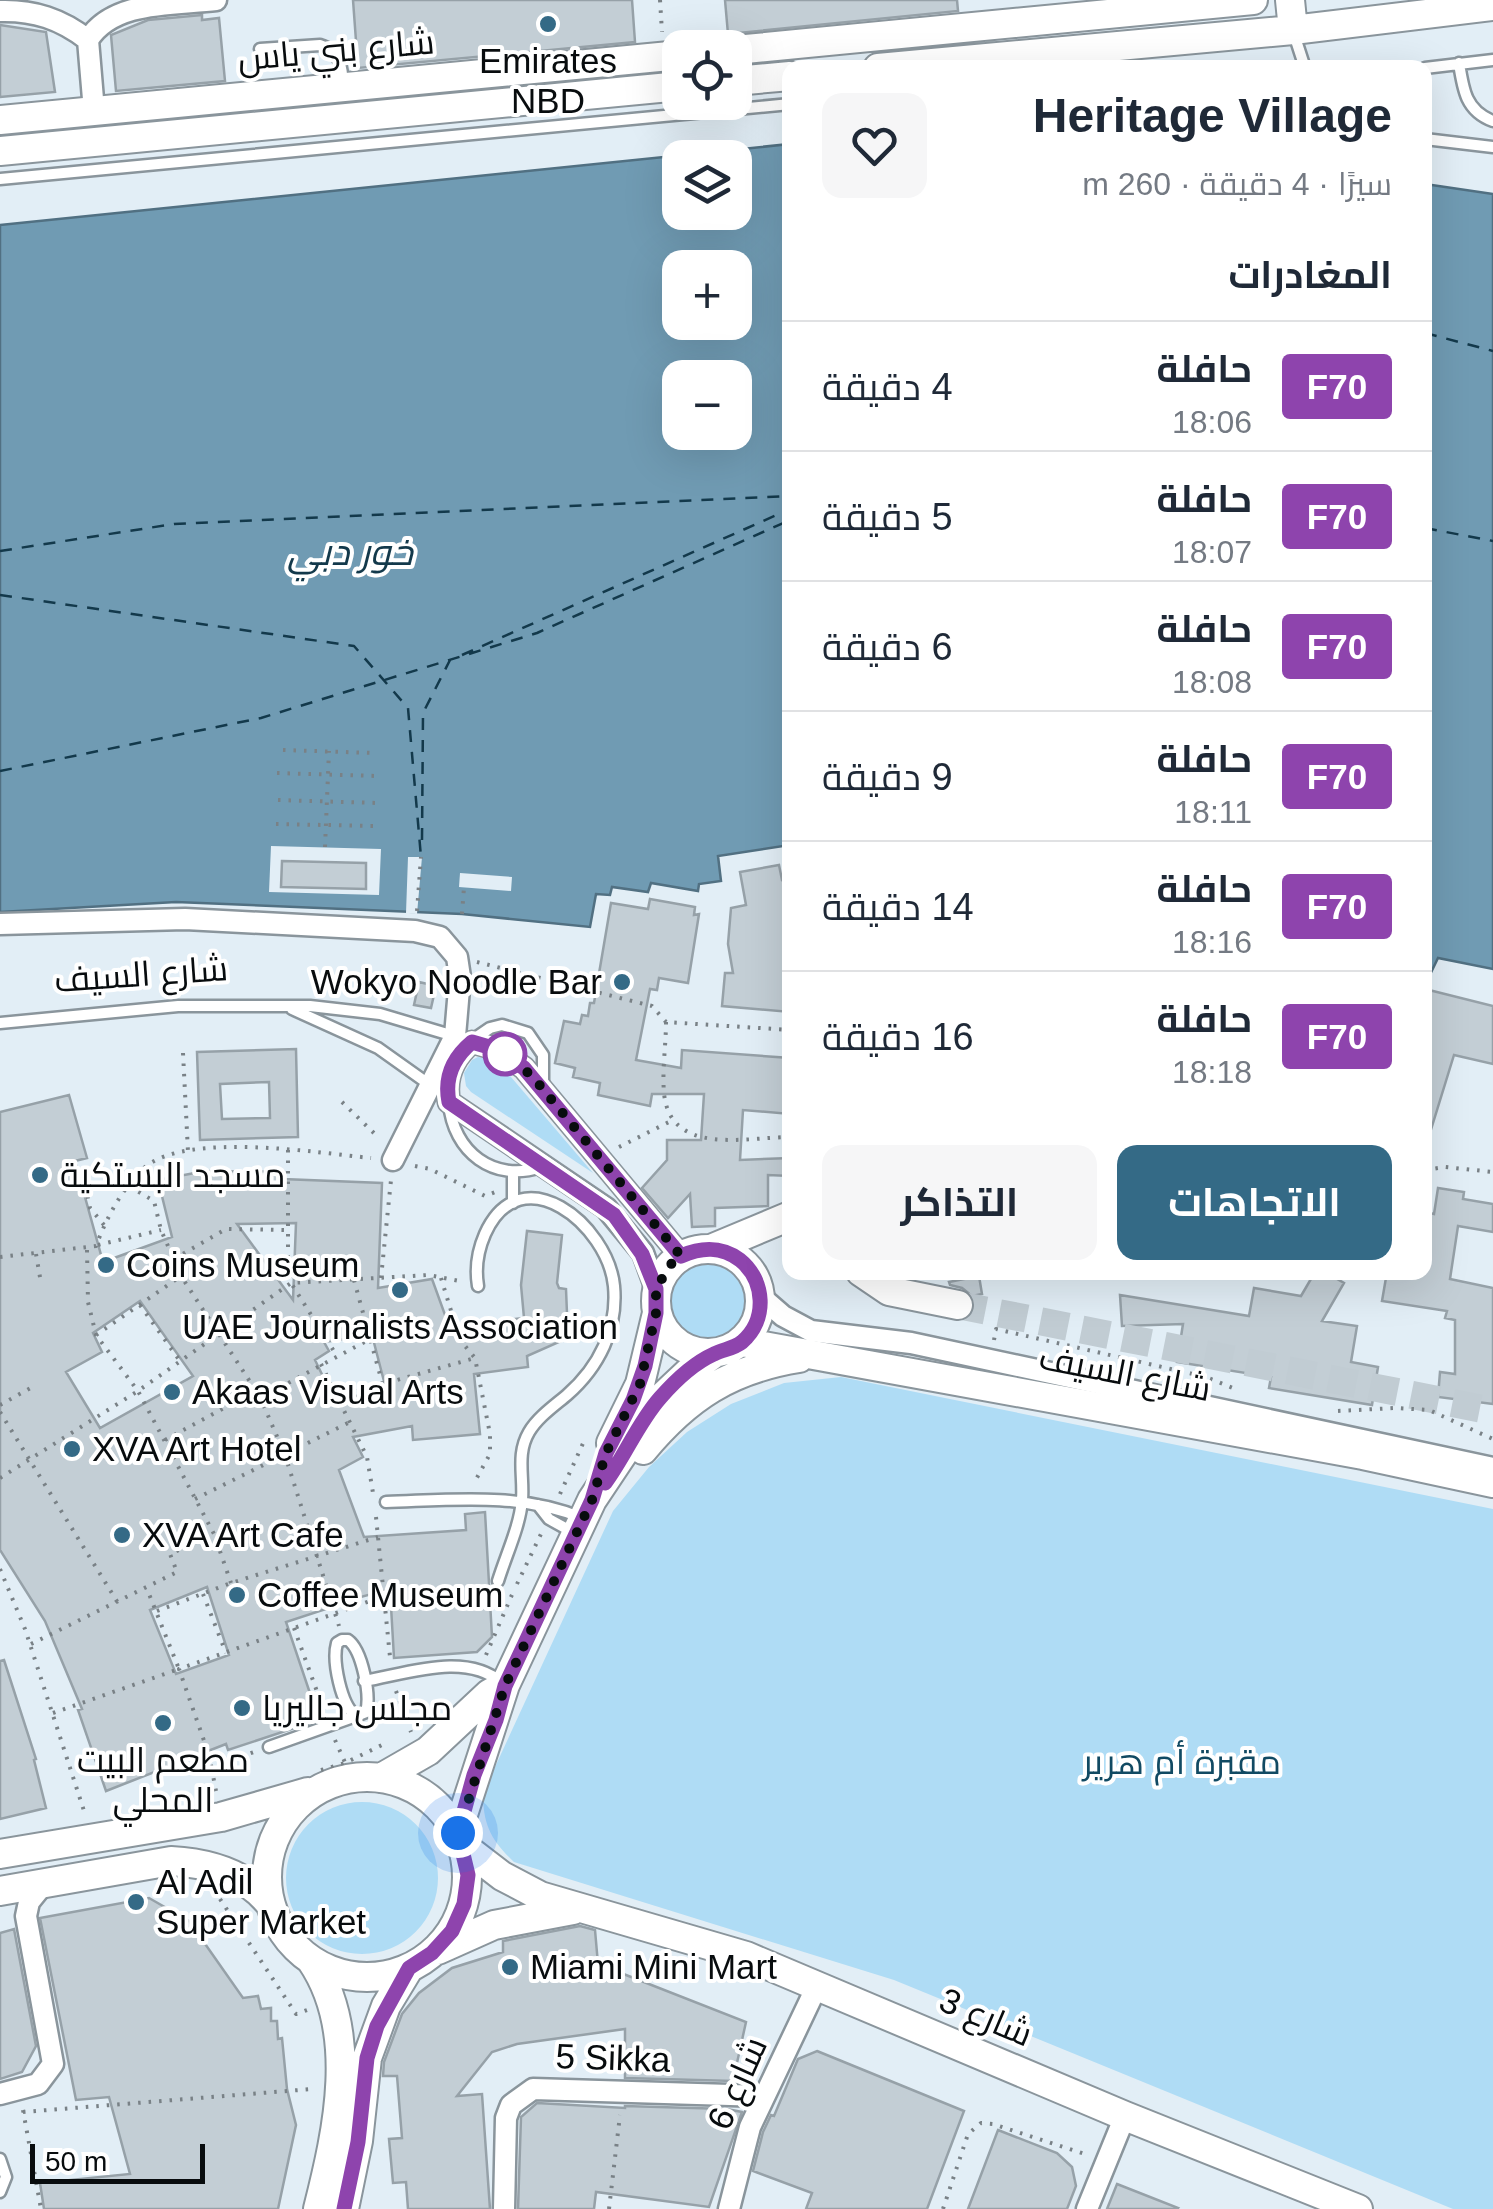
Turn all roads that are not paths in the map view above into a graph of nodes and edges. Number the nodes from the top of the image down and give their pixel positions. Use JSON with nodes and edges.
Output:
{"nodes":[{"id":1,"x":216,"y":0,"type":"edge"},
{"id":2,"x":1253,"y":0,"type":"edge"},
{"id":3,"x":1290,"y":0,"type":"edge"},
{"id":4,"x":1493,"y":6,"type":"edge"},
{"id":5,"x":0,"y":11,"type":"edge"},
{"id":6,"x":1293,"y":30,"type":"junction"},
{"id":7,"x":88,"y":40,"type":"junction"},
{"id":8,"x":752,"y":48,"type":"edge"},
{"id":9,"x":260,"y":50,"type":"dead end"},
{"id":10,"x":662,"y":57,"type":"edge"},
{"id":11,"x":1016,"y":60,"type":"edge"},
{"id":12,"x":1303,"y":60,"type":"edge"},
{"id":13,"x":1493,"y":60,"type":"edge"},
{"id":14,"x":1459,"y":64,"type":"junction"},
{"id":15,"x":1432,"y":67,"type":"edge"},
{"id":16,"x":782,"y":77,"type":"edge"},
{"id":17,"x":752,"y":79,"type":"edge"},
{"id":18,"x":344,"y":87,"type":"junction"},
{"id":19,"x":662,"y":88,"type":"edge"},
{"id":20,"x":782,"y":105,"type":"edge"},
{"id":21,"x":94,"y":111,"type":"junction"},
{"id":22,"x":0,"y":120,"type":"edge"},
{"id":23,"x":1493,"y":122,"type":"edge"},
{"id":24,"x":1432,"y":140,"type":"edge"},
{"id":25,"x":1493,"y":147,"type":"edge"},
{"id":26,"x":0,"y":151,"type":"edge"},
{"id":27,"x":0,"y":179,"type":"edge"},
{"id":28,"x":0,"y":924,"type":"edge"},
{"id":29,"x":287,"y":1006,"type":"junction"},
{"id":30,"x":0,"y":1023,"type":"edge"},
{"id":31,"x":464,"y":1039,"type":"junction"},
{"id":32,"x":431,"y":1086,"type":"junction"},
{"id":33,"x":543,"y":1090,"type":"junction"},
{"id":34,"x":449,"y":1102,"type":"junction"},
{"id":35,"x":395,"y":1157,"type":"road end"},
{"id":36,"x":546,"y":1166,"type":"junction"},
{"id":37,"x":513,"y":1172,"type":"junction"},
{"id":38,"x":512,"y":1203,"type":"junction"},
{"id":39,"x":778,"y":1221,"type":"edge"},
{"id":40,"x":712,"y":1248,"type":"junction"},
{"id":41,"x":681,"y":1256,"type":"junction"},
{"id":42,"x":873,"y":1280,"type":"edge"},
{"id":43,"x":478,"y":1286,"type":"road end"},
{"id":44,"x":758,"y":1288,"type":"junction"},
{"id":45,"x":656,"y":1301,"type":"junction"},
{"id":46,"x":958,"y":1305,"type":"tunnel mouth"},
{"id":47,"x":742,"y":1342,"type":"junction"},
{"id":48,"x":715,"y":1353,"type":"junction"},
{"id":49,"x":820,"y":1354,"type":"junction"},
{"id":50,"x":1493,"y":1468,"type":"edge"},
{"id":51,"x":1493,"y":1483,"type":"edge"},
{"id":52,"x":522,"y":1501,"type":"junction"},
{"id":53,"x":386,"y":1502,"type":"dead end"},
{"id":54,"x":538,"y":1504,"type":"junction"},
{"id":55,"x":584,"y":1518,"type":"junction"},
{"id":56,"x":498,"y":1581,"type":"dead end"},
{"id":57,"x":364,"y":1680,"type":"junction"},
{"id":58,"x":505,"y":1686,"type":"junction"},
{"id":59,"x":356,"y":1716,"type":"junction"},
{"id":60,"x":268,"y":1747,"type":"road end"},
{"id":61,"x":380,"y":1778,"type":"junction"},
{"id":62,"x":320,"y":1789,"type":"junction"},
{"id":63,"x":460,"y":1839,"type":"junction"},
{"id":64,"x":1,"y":1853,"type":"edge"},
{"id":65,"x":46,"y":1881,"type":"junction"},
{"id":66,"x":0,"y":1891,"type":"edge"},
{"id":67,"x":271,"y":1905,"type":"junction"},
{"id":68,"x":580,"y":1910,"type":"junction"},
{"id":69,"x":311,"y":1960,"type":"junction"},
{"id":70,"x":421,"y":1960,"type":"junction"},
{"id":71,"x":817,"y":1986,"type":"junction"},
{"id":72,"x":10,"y":2092,"type":"edge"},
{"id":73,"x":763,"y":2096,"type":"junction"},
{"id":74,"x":1125,"y":2116,"type":"junction"},
{"id":75,"x":0,"y":2158,"type":"edge"},
{"id":76,"x":0,"y":2192,"type":"edge"},
{"id":77,"x":318,"y":2209,"type":"edge"},
{"id":78,"x":344,"y":2209,"type":"edge"},
{"id":79,"x":504,"y":2209,"type":"edge"},
{"id":80,"x":729,"y":2209,"type":"edge"},
{"id":81,"x":1088,"y":2209,"type":"edge"},
{"id":82,"x":1358,"y":2209,"type":"edge"}],
"edges":[{"from":1,"to":7,"type":"street"},
{"from":2,"to":8,"type":"main road"},
{"from":3,"to":6,"type":"main road"},
{"from":4,"to":6,"type":"main road"},
{"from":5,"to":7,"type":"street"},
{"from":6,"to":11,"type":"main road"},
{"from":6,"to":12,"type":"lane"},
{"from":7,"to":21,"type":"street"},
{"from":9,"to":18,"type":"lane"},
{"from":10,"to":18,"type":"main road","name":"شارع بني ياس"},
{"from":13,"to":14,"type":"lane"},
{"from":14,"to":15,"type":"lane"},
{"from":14,"to":23,"type":"lane"},
{"from":16,"to":17,"type":"main road"},
{"from":18,"to":21,"type":"main road","name":"شارع بني ياس"},
{"from":19,"to":26,"type":"main road","name":"شارع بني ياس"},
{"from":20,"to":27,"type":"lane"},
{"from":21,"to":22,"type":"main road","name":"شارع بني ياس"},
{"from":24,"to":25,"type":"lane"},
{"from":28,"to":31,"type":"street"},
{"from":29,"to":30,"type":"lane","name":"شارع السيف"},
{"from":29,"to":31,"type":"lane","name":"شارع السيف"},
{"from":29,"to":32,"type":"lane","name":"شارع السيف"},
{"from":31,"to":32,"type":"street"},
{"from":31,"to":33,"type":"street","name":"شارع السيف"},
{"from":31,"to":33,"type":"lane"},
{"from":31,"to":34,"type":"street"},
{"from":32,"to":34,"type":"lane","name":"شارع السيف"},
{"from":32,"to":35,"type":"street"},
{"from":33,"to":41,"type":"street","name":"شارع السيف"},
{"from":34,"to":36,"type":"street","name":"شارع السيف"},
{"from":34,"to":37,"type":"lane"},
{"from":36,"to":37,"type":"lane"},
{"from":36,"to":45,"type":"street","name":"شارع السيف"},
{"from":37,"to":38,"type":"lane"},
{"from":38,"to":43,"type":"lane"},
{"from":38,"to":52,"type":"lane"},
{"from":39,"to":40,"type":"main road"},
{"from":39,"to":44,"type":"main road"},
{"from":40,"to":41,"type":"main road"},
{"from":40,"to":44,"type":"main road"},
{"from":41,"to":45,"type":"main road"},
{"from":42,"to":46,"type":"main road"},
{"from":44,"to":47,"type":"main road"},
{"from":44,"to":50,"type":"street","name":"شارع السيف"},
{"from":45,"to":48,"type":"main road"},
{"from":45,"to":55,"type":"main road"},
{"from":47,"to":48,"type":"main road"},
{"from":47,"to":49,"type":"main road","name":"شارع السيف"},
{"from":48,"to":55,"type":"main road"},
{"from":49,"to":51,"type":"main road","name":"شارع السيف"},
{"from":49,"to":55,"type":"main road"},
{"from":52,"to":53,"type":"lane"},
{"from":52,"to":54,"type":"lane"},
{"from":52,"to":56,"type":"lane"},
{"from":54,"to":55,"type":"lane"},
{"from":54,"to":55,"type":"lane"},
{"from":55,"to":58,"type":"main road"},
{"from":57,"to":58,"type":"lane"},
{"from":57,"to":59,"type":"lane"},
{"from":57,"to":59,"type":"lane"},
{"from":58,"to":61,"type":"main road"},
{"from":58,"to":63,"type":"main road"},
{"from":59,"to":60,"type":"lane"},
{"from":61,"to":62,"type":"main road"},
{"from":61,"to":63,"type":"main road"},
{"from":62,"to":64,"type":"main road"},
{"from":62,"to":67,"type":"main road"},
{"from":63,"to":68,"type":"main road","name":"شارع 3"},
{"from":63,"to":70,"type":"main road"},
{"from":65,"to":66,"type":"main road"},
{"from":65,"to":67,"type":"main road"},
{"from":65,"to":72,"type":"street"},
{"from":67,"to":69,"type":"main road"},
{"from":68,"to":70,"type":"main road","name":"شارع 3"},
{"from":68,"to":71,"type":"main road","name":"شارع 3"},
{"from":69,"to":70,"type":"main road"},
{"from":69,"to":77,"type":"main road"},
{"from":70,"to":78,"type":"main road"},
{"from":71,"to":73,"type":"street","name":"شارع 6"},
{"from":71,"to":74,"type":"main road","name":"شارع 3"},
{"from":73,"to":79,"type":"street","name":"5 Sikka"},
{"from":73,"to":80,"type":"street","name":"شارع 6"},
{"from":74,"to":81,"type":"street"},
{"from":74,"to":82,"type":"main road","name":"شارع 3"},
{"from":75,"to":76,"type":"lane"}]}
